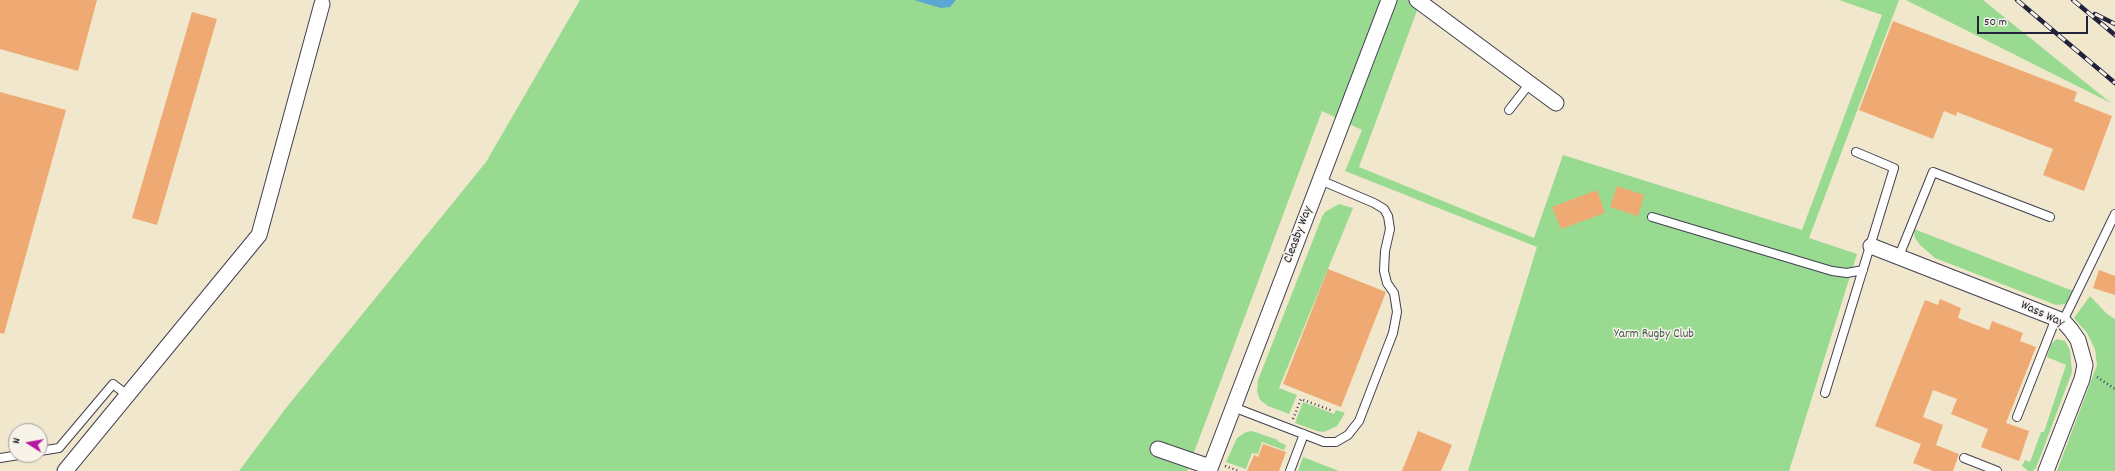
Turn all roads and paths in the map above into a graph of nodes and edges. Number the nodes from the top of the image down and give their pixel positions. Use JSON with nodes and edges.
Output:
{"nodes":[{"id":1,"x":1389,"y":0,"type":"edge"},
{"id":2,"x":1417,"y":0,"type":"edge"},
{"id":3,"x":321,"y":1,"type":"edge"},
{"id":4,"x":1530,"y":83,"type":"junction"},
{"id":5,"x":1556,"y":103,"type":"dead end"},
{"id":6,"x":1509,"y":110,"type":"dead end"},
{"id":7,"x":1856,"y":152,"type":"dead end"},
{"id":8,"x":1320,"y":180,"type":"junction"},
{"id":9,"x":2115,"y":214,"type":"edge"},
{"id":10,"x":1652,"y":217,"type":"dead end"},
{"id":11,"x":2050,"y":217,"type":"dead end"},
{"id":12,"x":1871,"y":246,"type":"junction"},
{"id":13,"x":1899,"y":256,"type":"junction"},
{"id":14,"x":1863,"y":270,"type":"junction"},
{"id":15,"x":2059,"y":320,"type":"junction"},
{"id":16,"x":2085,"y":365,"type":"junction"},
{"id":17,"x":2115,"y":389,"type":"edge"},
{"id":18,"x":1825,"y":392,"type":"dead end"},
{"id":19,"x":127,"y":395,"type":"junction"},
{"id":20,"x":1233,"y":408,"type":"junction"},
{"id":21,"x":1334,"y":411,"type":"dead end"},
{"id":22,"x":2017,"y":417,"type":"dead end"},
{"id":23,"x":1290,"y":428,"type":"junction"},
{"id":24,"x":1304,"y":434,"type":"junction"},
{"id":25,"x":1158,"y":449,"type":"dead end"},
{"id":26,"x":48,"y":450,"type":"edge"},
{"id":27,"x":1964,"y":458,"type":"dead end"},
{"id":28,"x":1214,"y":467,"type":"edge"},
{"id":29,"x":65,"y":471,"type":"edge"},
{"id":30,"x":1240,"y":471,"type":"edge"},
{"id":31,"x":1290,"y":471,"type":"edge"},
{"id":32,"x":1997,"y":471,"type":"edge"},
{"id":33,"x":2046,"y":471,"type":"edge"}],
"edges":[{"from":1,"to":8,"type":"street","name":"Cleasby Way"},
{"from":2,"to":4,"type":"street"},
{"from":3,"to":19,"type":"street"},
{"from":4,"to":5,"type":"street"},
{"from":4,"to":6,"type":"lane"},
{"from":7,"to":12,"type":"lane"},
{"from":8,"to":20,"type":"street","name":"Cleasby Way"},
{"from":8,"to":24,"type":"lane"},
{"from":9,"to":15,"type":"lane"},
{"from":10,"to":14,"type":"lane"},
{"from":11,"to":13,"type":"lane"},
{"from":12,"to":13,"type":"street","name":"Wass Way"},
{"from":12,"to":14,"type":"lane"},
{"from":13,"to":15,"type":"street","name":"Wass Way"},
{"from":14,"to":18,"type":"lane"},
{"from":15,"to":16,"type":"street","name":"Wass Way"},
{"from":15,"to":22,"type":"lane"},
{"from":16,"to":17,"type":"path"},
{"from":16,"to":33,"type":"street"},
{"from":19,"to":26,"type":"lane"},
{"from":19,"to":29,"type":"street"},
{"from":20,"to":23,"type":"lane"},
{"from":20,"to":28,"type":"street","name":"Cleasby Way"},
{"from":21,"to":23,"type":"path"},
{"from":23,"to":24,"type":"lane"},
{"from":24,"to":31,"type":"lane"},
{"from":25,"to":28,"type":"street"},
{"from":27,"to":32,"type":"lane"},
{"from":28,"to":30,"type":"path"}]}
